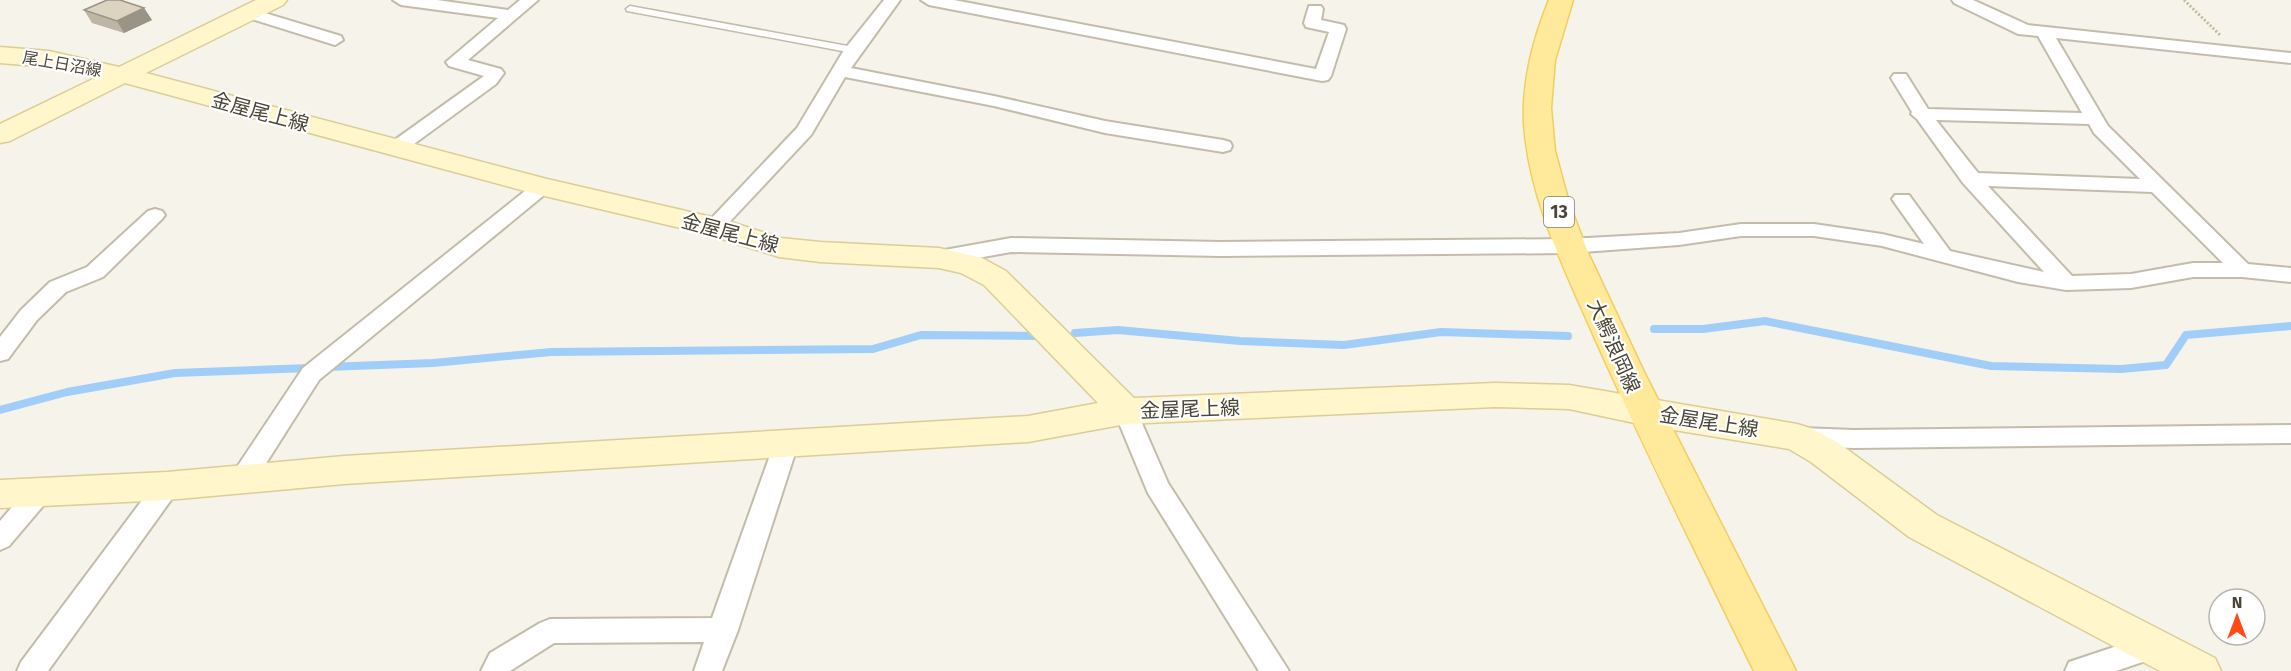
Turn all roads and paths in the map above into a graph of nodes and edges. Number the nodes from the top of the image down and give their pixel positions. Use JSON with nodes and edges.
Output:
{"nodes":[{"id":1,"x":275,"y":0,"type":"edge"},
{"id":2,"x":400,"y":0,"type":"edge"},
{"id":3,"x":530,"y":0,"type":"edge"},
{"id":4,"x":892,"y":0,"type":"edge"},
{"id":5,"x":929,"y":0,"type":"edge"},
{"id":6,"x":1561,"y":0,"type":"edge"},
{"id":7,"x":1959,"y":0,"type":"edge"},
{"id":8,"x":2184,"y":0,"type":"edge"},
{"id":9,"x":630,"y":9,"type":"dead end"},
{"id":10,"x":1315,"y":9,"type":"dead end"},
{"id":11,"x":248,"y":14,"type":"junction"},
{"id":12,"x":512,"y":15,"type":"junction"},
{"id":13,"x":2044,"y":33,"type":"junction"},
{"id":14,"x":334,"y":40,"type":"dead end"},
{"id":15,"x":853,"y":50,"type":"junction"},
{"id":16,"x":2246,"y":53,"type":"junction"},
{"id":17,"x":0,"y":55,"type":"edge"},
{"id":18,"x":2291,"y":58,"type":"edge"},
{"id":19,"x":841,"y":71,"type":"junction"},
{"id":20,"x":123,"y":75,"type":"junction"},
{"id":21,"x":1900,"y":78,"type":"dead end"},
{"id":22,"x":1920,"y":114,"type":"junction"},
{"id":23,"x":2093,"y":119,"type":"junction"},
{"id":24,"x":0,"y":135,"type":"edge"},
{"id":25,"x":1222,"y":146,"type":"dead end"},
{"id":26,"x":396,"y":148,"type":"junction"},
{"id":27,"x":1970,"y":179,"type":"junction"},
{"id":28,"x":2157,"y":186,"type":"junction"},
{"id":29,"x":542,"y":187,"type":"junction"},
{"id":30,"x":1902,"y":199,"type":"dead end"},
{"id":31,"x":155,"y":215,"type":"dead end"},
{"id":32,"x":714,"y":227,"type":"junction"},
{"id":33,"x":1569,"y":246,"type":"junction"},
{"id":34,"x":1944,"y":257,"type":"junction"},
{"id":35,"x":939,"y":258,"type":"junction"},
{"id":36,"x":2242,"y":270,"type":"junction"},
{"id":37,"x":2291,"y":275,"type":"edge"},
{"id":38,"x":2066,"y":283,"type":"junction"},
{"id":39,"x":0,"y":353,"type":"edge"},
{"id":40,"x":1126,"y":411,"type":"junction"},
{"id":41,"x":1644,"y":412,"type":"junction"},
{"id":42,"x":2291,"y":434,"type":"edge"},
{"id":43,"x":1797,"y":437,"type":"junction"},
{"id":44,"x":786,"y":444,"type":"junction"},
{"id":45,"x":242,"y":480,"type":"junction"},
{"id":46,"x":167,"y":486,"type":"junction"},
{"id":47,"x":39,"y":493,"type":"junction"},
{"id":48,"x":0,"y":494,"type":"edge"},
{"id":49,"x":0,"y":538,"type":"edge"},
{"id":50,"x":724,"y":630,"type":"junction"},
{"id":51,"x":2153,"y":646,"type":"junction"},
{"id":52,"x":31,"y":671,"type":"edge"},
{"id":53,"x":495,"y":671,"type":"edge"},
{"id":54,"x":708,"y":671,"type":"edge"},
{"id":55,"x":1275,"y":671,"type":"edge"},
{"id":56,"x":1775,"y":671,"type":"edge"},
{"id":57,"x":2079,"y":671,"type":"edge"},
{"id":58,"x":2200,"y":671,"type":"edge"}],
"edges":[{"from":1,"to":11,"type":"main road"},
{"from":2,"to":12,"type":"street"},
{"from":3,"to":12,"type":"street"},
{"from":4,"to":15,"type":"street"},
{"from":5,"to":10,"type":"street"},
{"from":6,"to":33,"type":"main road","name":"大鰐浪岡線","number":"13"},
{"from":7,"to":13,"type":"street"},
{"from":8,"to":16,"type":"path"},
{"from":9,"to":15,"type":"lane"},
{"from":11,"to":14,"type":"street"},
{"from":11,"to":20,"type":"main road"},
{"from":12,"to":26,"type":"street"},
{"from":13,"to":16,"type":"street"},
{"from":13,"to":23,"type":"street"},
{"from":15,"to":19,"type":"street"},
{"from":16,"to":18,"type":"street"},
{"from":17,"to":20,"type":"main road","name":"尾上日沼線"},
{"from":19,"to":25,"type":"street"},
{"from":19,"to":32,"type":"street"},
{"from":20,"to":24,"type":"main road"},
{"from":20,"to":26,"type":"main road","name":"金屋尾上線"},
{"from":21,"to":22,"type":"street"},
{"from":22,"to":23,"type":"street"},
{"from":22,"to":27,"type":"street"},
{"from":23,"to":28,"type":"street"},
{"from":26,"to":29,"type":"main road","name":"金屋尾上線"},
{"from":27,"to":28,"type":"street"},
{"from":27,"to":38,"type":"street"},
{"from":28,"to":36,"type":"street"},
{"from":29,"to":32,"type":"main road","name":"金屋尾上線"},
{"from":29,"to":45,"type":"street"},
{"from":30,"to":34,"type":"street"},
{"from":31,"to":39,"type":"street"},
{"from":32,"to":35,"type":"main road","name":"金屋尾上線"},
{"from":33,"to":34,"type":"street"},
{"from":33,"to":35,"type":"street"},
{"from":33,"to":41,"type":"main road","name":"大鰐浪岡線","number":"13"},
{"from":34,"to":38,"type":"street"},
{"from":35,"to":40,"type":"main road","name":"金屋尾上線"},
{"from":36,"to":37,"type":"street"},
{"from":36,"to":38,"type":"street"},
{"from":40,"to":41,"type":"main road","name":"金屋尾上線"},
{"from":40,"to":44,"type":"main road"},
{"from":40,"to":55,"type":"street"},
{"from":41,"to":43,"type":"main road","name":"金屋尾上線"},
{"from":41,"to":56,"type":"main road","name":"大鰐浪岡線","number":"13"},
{"from":42,"to":43,"type":"street"},
{"from":43,"to":51,"type":"main road","name":"金屋尾上線"},
{"from":44,"to":45,"type":"main road"},
{"from":44,"to":50,"type":"street"},
{"from":45,"to":46,"type":"main road"},
{"from":46,"to":47,"type":"main road"},
{"from":46,"to":52,"type":"street"},
{"from":47,"to":48,"type":"main road"},
{"from":47,"to":49,"type":"street"},
{"from":50,"to":53,"type":"street"},
{"from":50,"to":54,"type":"street"},
{"from":51,"to":57,"type":"street"},
{"from":51,"to":58,"type":"main road","name":"金屋尾上線"}]}
